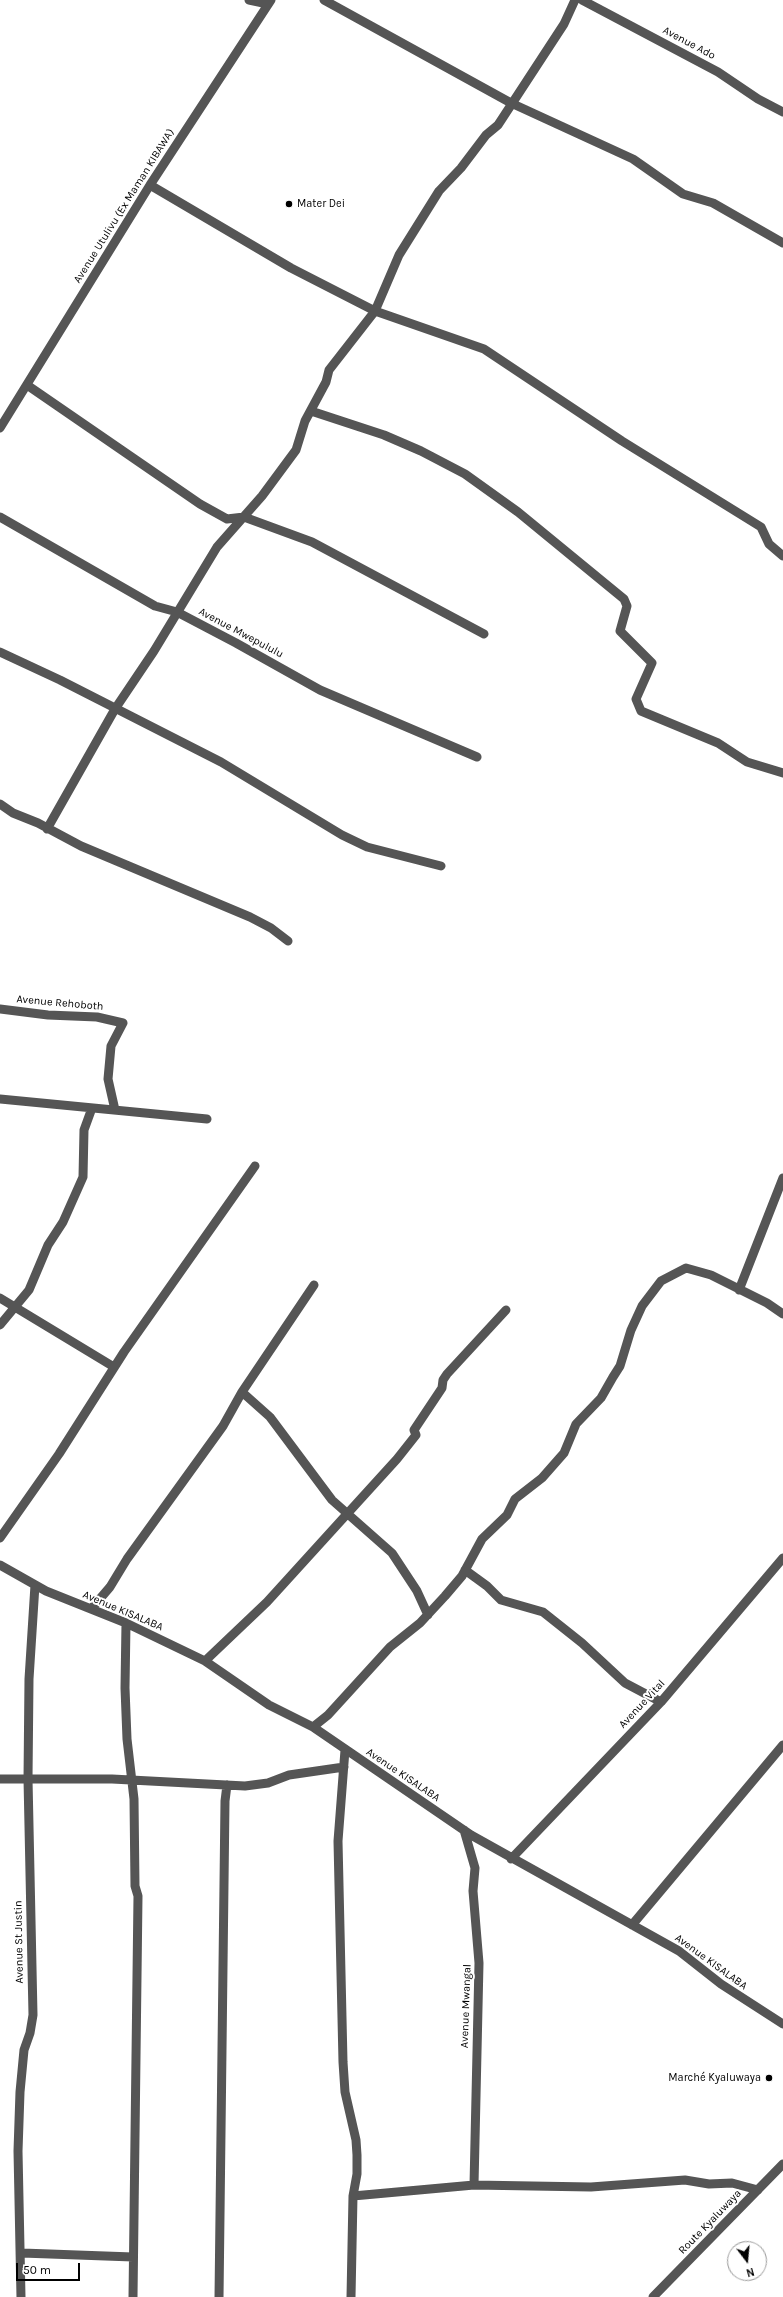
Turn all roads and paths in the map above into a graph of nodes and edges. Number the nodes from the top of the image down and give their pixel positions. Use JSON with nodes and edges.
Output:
{"nodes":[{"id":1,"x":249,"y":0,"type":"edge"},
{"id":2,"x":324,"y":0,"type":"edge"},
{"id":3,"x":575,"y":0,"type":"edge"},
{"id":4,"x":582,"y":0,"type":"edge"},
{"id":5,"x":270,"y":2,"type":"edge"},
{"id":6,"x":511,"y":103,"type":"junction"},
{"id":7,"x":783,"y":112,"type":"edge"},
{"id":8,"x":150,"y":185,"type":"junction"},
{"id":9,"x":783,"y":243,"type":"edge"},
{"id":10,"x":375,"y":310,"type":"junction"},
{"id":11,"x":27,"y":385,"type":"junction"},
{"id":12,"x":311,"y":411,"type":"junction"},
{"id":13,"x":0,"y":428,"type":"edge"},
{"id":14,"x":0,"y":517,"type":"edge"},
{"id":15,"x":244,"y":517,"type":"junction"},
{"id":16,"x":783,"y":556,"type":"edge"},
{"id":17,"x":177,"y":612,"type":"junction"},
{"id":18,"x":484,"y":634,"type":"dead end"},
{"id":19,"x":0,"y":652,"type":"edge"},
{"id":20,"x":115,"y":709,"type":"junction"},
{"id":21,"x":477,"y":757,"type":"dead end"},
{"id":22,"x":783,"y":773,"type":"edge"},
{"id":23,"x":0,"y":804,"type":"edge"},
{"id":24,"x":47,"y":829,"type":"junction"},
{"id":25,"x":441,"y":866,"type":"dead end"},
{"id":26,"x":288,"y":941,"type":"dead end"},
{"id":27,"x":0,"y":1009,"type":"edge"},
{"id":28,"x":0,"y":1099,"type":"edge"},
{"id":29,"x":92,"y":1108,"type":"junction"},
{"id":30,"x":115,"y":1110,"type":"junction"},
{"id":31,"x":207,"y":1119,"type":"dead end"},
{"id":32,"x":255,"y":1166,"type":"dead end"},
{"id":33,"x":783,"y":1178,"type":"edge"},
{"id":34,"x":314,"y":1284,"type":"dead end"},
{"id":35,"x":739,"y":1290,"type":"junction"},
{"id":36,"x":0,"y":1298,"type":"edge"},
{"id":37,"x":14,"y":1305,"type":"junction"},
{"id":38,"x":506,"y":1310,"type":"dead end"},
{"id":39,"x":783,"y":1314,"type":"edge"},
{"id":40,"x":0,"y":1325,"type":"edge"},
{"id":41,"x":114,"y":1367,"type":"junction"},
{"id":42,"x":242,"y":1392,"type":"junction"},
{"id":43,"x":348,"y":1514,"type":"junction"},
{"id":44,"x":0,"y":1538,"type":"edge"},
{"id":45,"x":783,"y":1558,"type":"edge"},
{"id":46,"x":0,"y":1565,"type":"edge"},
{"id":47,"x":465,"y":1570,"type":"junction"},
{"id":48,"x":35,"y":1585,"type":"junction"},
{"id":49,"x":92,"y":1608,"type":"junction"},
{"id":50,"x":428,"y":1615,"type":"junction"},
{"id":51,"x":126,"y":1623,"type":"junction"},
{"id":52,"x":205,"y":1662,"type":"junction"},
{"id":53,"x":662,"y":1702,"type":"junction"},
{"id":54,"x":312,"y":1727,"type":"junction"},
{"id":55,"x":783,"y":1745,"type":"edge"},
{"id":56,"x":345,"y":1750,"type":"junction"},
{"id":57,"x":344,"y":1767,"type":"junction"},
{"id":58,"x":0,"y":1779,"type":"edge"},
{"id":59,"x":28,"y":1779,"type":"junction"},
{"id":60,"x":132,"y":1780,"type":"junction"},
{"id":61,"x":227,"y":1785,"type":"junction"},
{"id":62,"x":464,"y":1830,"type":"junction"},
{"id":63,"x":511,"y":1859,"type":"junction"},
{"id":64,"x":632,"y":1925,"type":"junction"},
{"id":65,"x":783,"y":2024,"type":"edge"},
{"id":66,"x":783,"y":2164,"type":"edge"},
{"id":67,"x":474,"y":2185,"type":"junction"},
{"id":68,"x":758,"y":2190,"type":"junction"},
{"id":69,"x":353,"y":2196,"type":"junction"},
{"id":70,"x":22,"y":2253,"type":"junction"},
{"id":71,"x":133,"y":2256,"type":"junction"},
{"id":72,"x":21,"y":2297,"type":"edge"},
{"id":73,"x":133,"y":2297,"type":"edge"},
{"id":74,"x":219,"y":2297,"type":"edge"},
{"id":75,"x":351,"y":2297,"type":"edge"},
{"id":76,"x":653,"y":2297,"type":"edge"}],
"edges":[{"from":1,"to":5,"type":"street"},
{"from":2,"to":6,"type":"street"},
{"from":3,"to":6,"type":"street"},
{"from":4,"to":7,"type":"street","name":"Avenue Ado"},
{"from":5,"to":8,"type":"street","name":"Avenue Utulivu (Ex Maman KIBAWA)"},
{"from":6,"to":9,"type":"street"},
{"from":6,"to":10,"type":"street"},
{"from":8,"to":10,"type":"street"},
{"from":8,"to":11,"type":"street","name":"Avenue Utulivu (Ex Maman KIBAWA)"},
{"from":10,"to":12,"type":"street"},
{"from":10,"to":16,"type":"street"},
{"from":11,"to":13,"type":"street","name":"Avenue Utulivu (Ex Maman KIBAWA)"},
{"from":11,"to":15,"type":"street"},
{"from":12,"to":15,"type":"street"},
{"from":12,"to":22,"type":"street"},
{"from":14,"to":17,"type":"street","name":"Avenue Mwepululu"},
{"from":15,"to":17,"type":"street"},
{"from":15,"to":18,"type":"street"},
{"from":17,"to":20,"type":"street"},
{"from":17,"to":21,"type":"street","name":"Avenue Mwepululu"},
{"from":19,"to":20,"type":"street"},
{"from":20,"to":24,"type":"street"},
{"from":20,"to":25,"type":"street"},
{"from":23,"to":24,"type":"street"},
{"from":24,"to":26,"type":"street"},
{"from":27,"to":30,"type":"street","name":"Avenue Rehoboth"},
{"from":28,"to":29,"type":"street"},
{"from":29,"to":30,"type":"street"},
{"from":29,"to":37,"type":"street"},
{"from":30,"to":31,"type":"street"},
{"from":32,"to":41,"type":"street"},
{"from":33,"to":35,"type":"street"},
{"from":34,"to":42,"type":"street"},
{"from":35,"to":39,"type":"street"},
{"from":35,"to":47,"type":"street"},
{"from":36,"to":37,"type":"street"},
{"from":37,"to":40,"type":"street"},
{"from":37,"to":41,"type":"street"},
{"from":38,"to":43,"type":"street"},
{"from":41,"to":44,"type":"street"},
{"from":42,"to":43,"type":"street"},
{"from":42,"to":49,"type":"street"},
{"from":43,"to":50,"type":"street"},
{"from":43,"to":52,"type":"street"},
{"from":45,"to":53,"type":"street","name":"Avenue Vital"},
{"from":46,"to":48,"type":"street","name":"Avenue KISALABA"},
{"from":47,"to":50,"type":"street"},
{"from":47,"to":53,"type":"street"},
{"from":48,"to":49,"type":"street","name":"Avenue KISALABA"},
{"from":48,"to":59,"type":"street","name":"Avenue St Justin"},
{"from":49,"to":51,"type":"street","name":"Avenue KISALABA"},
{"from":50,"to":54,"type":"street"},
{"from":51,"to":52,"type":"street","name":"Avenue KISALABA"},
{"from":51,"to":60,"type":"street"},
{"from":52,"to":54,"type":"street","name":"Avenue KISALABA"},
{"from":53,"to":63,"type":"street","name":"Avenue Vital"},
{"from":54,"to":56,"type":"street","name":"Avenue KISALABA"},
{"from":55,"to":64,"type":"street"},
{"from":56,"to":57,"type":"street"},
{"from":56,"to":62,"type":"street","name":"Avenue KISALABA"},
{"from":57,"to":61,"type":"street"},
{"from":57,"to":69,"type":"street"},
{"from":58,"to":59,"type":"street"},
{"from":59,"to":60,"type":"street"},
{"from":59,"to":70,"type":"street","name":"Avenue St Justin"},
{"from":60,"to":61,"type":"street"},
{"from":60,"to":71,"type":"street"},
{"from":61,"to":74,"type":"street"},
{"from":62,"to":63,"type":"street","name":"Avenue KISALABA"},
{"from":62,"to":67,"type":"street","name":"Avenue Mwangal"},
{"from":63,"to":64,"type":"street","name":"Avenue KISALABA"},
{"from":64,"to":65,"type":"street","name":"Avenue KISALABA"},
{"from":66,"to":68,"type":"street","name":"Route Kyaluwaya"},
{"from":67,"to":68,"type":"street"},
{"from":67,"to":69,"type":"street"},
{"from":68,"to":76,"type":"street","name":"Route Kyaluwaya"},
{"from":69,"to":75,"type":"street"},
{"from":70,"to":71,"type":"street"},
{"from":70,"to":72,"type":"street","name":"Avenue St Justin"},
{"from":71,"to":73,"type":"street"}]}
